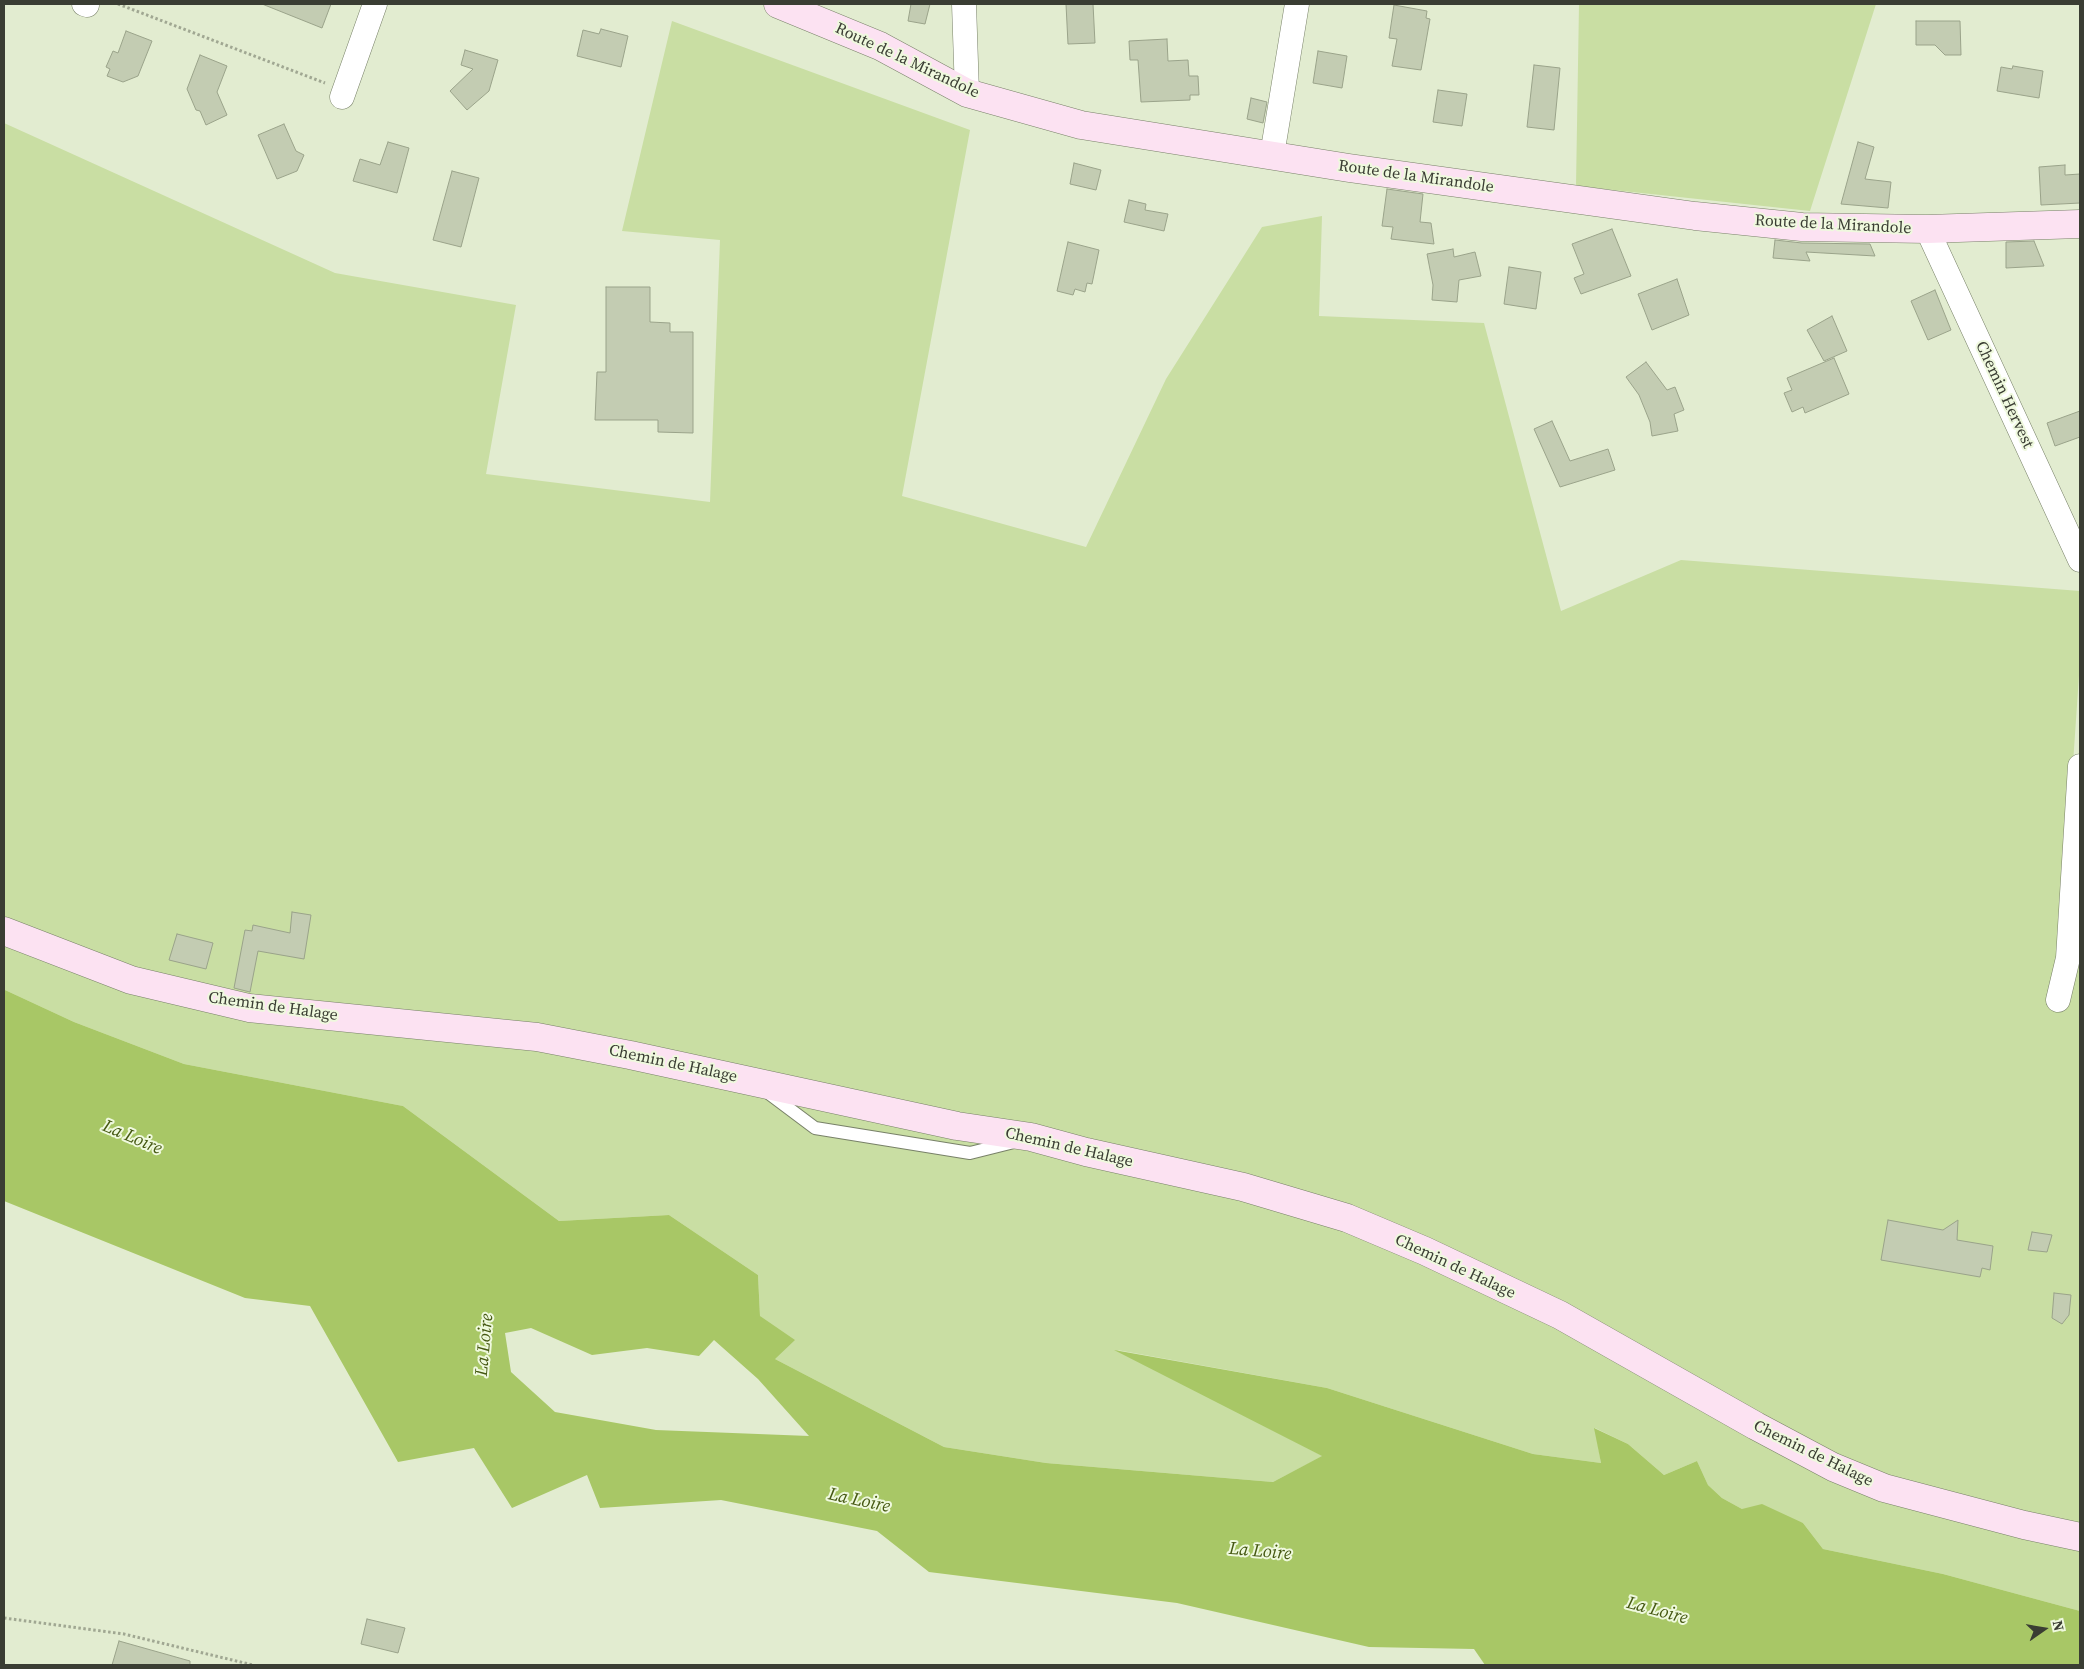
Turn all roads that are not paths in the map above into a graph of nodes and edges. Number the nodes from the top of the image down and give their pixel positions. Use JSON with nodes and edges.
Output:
{"nodes":[{"id":1,"x":375,"y":4,"type":"edge"},
{"id":2,"x":778,"y":4,"type":"edge"},
{"id":3,"x":964,"y":4,"type":"edge"},
{"id":4,"x":1297,"y":4,"type":"edge"},
{"id":5,"x":967,"y":93,"type":"junction"},
{"id":6,"x":344,"y":94,"type":"road end"},
{"id":7,"x":1272,"y":156,"type":"junction"},
{"id":8,"x":2080,"y":224,"type":"edge"},
{"id":9,"x":1927,"y":229,"type":"junction"},
{"id":10,"x":2080,"y":560,"type":"edge"},
{"id":11,"x":2080,"y":766,"type":"edge"},
{"id":12,"x":4,"y":931,"type":"edge"},
{"id":13,"x":2058,"y":1000,"type":"dead end"},
{"id":14,"x":2080,"y":1537,"type":"edge"}],
"edges":[{"from":1,"to":6,"type":"street"},
{"from":2,"to":5,"type":"main road","name":"Route de la Mirandole"},
{"from":3,"to":5,"type":"street"},
{"from":4,"to":7,"type":"street"},
{"from":5,"to":7,"type":"main road","name":"Route de la Mirandole"},
{"from":7,"to":9,"type":"main road","name":"Route de la Mirandole"},
{"from":8,"to":9,"type":"main road","name":"Route de la Mirandole"},
{"from":9,"to":10,"type":"street","name":"Chemin Hervest"},
{"from":11,"to":13,"type":"street"},
{"from":12,"to":14,"type":"main road","name":"Chemin de Halage"}]}
